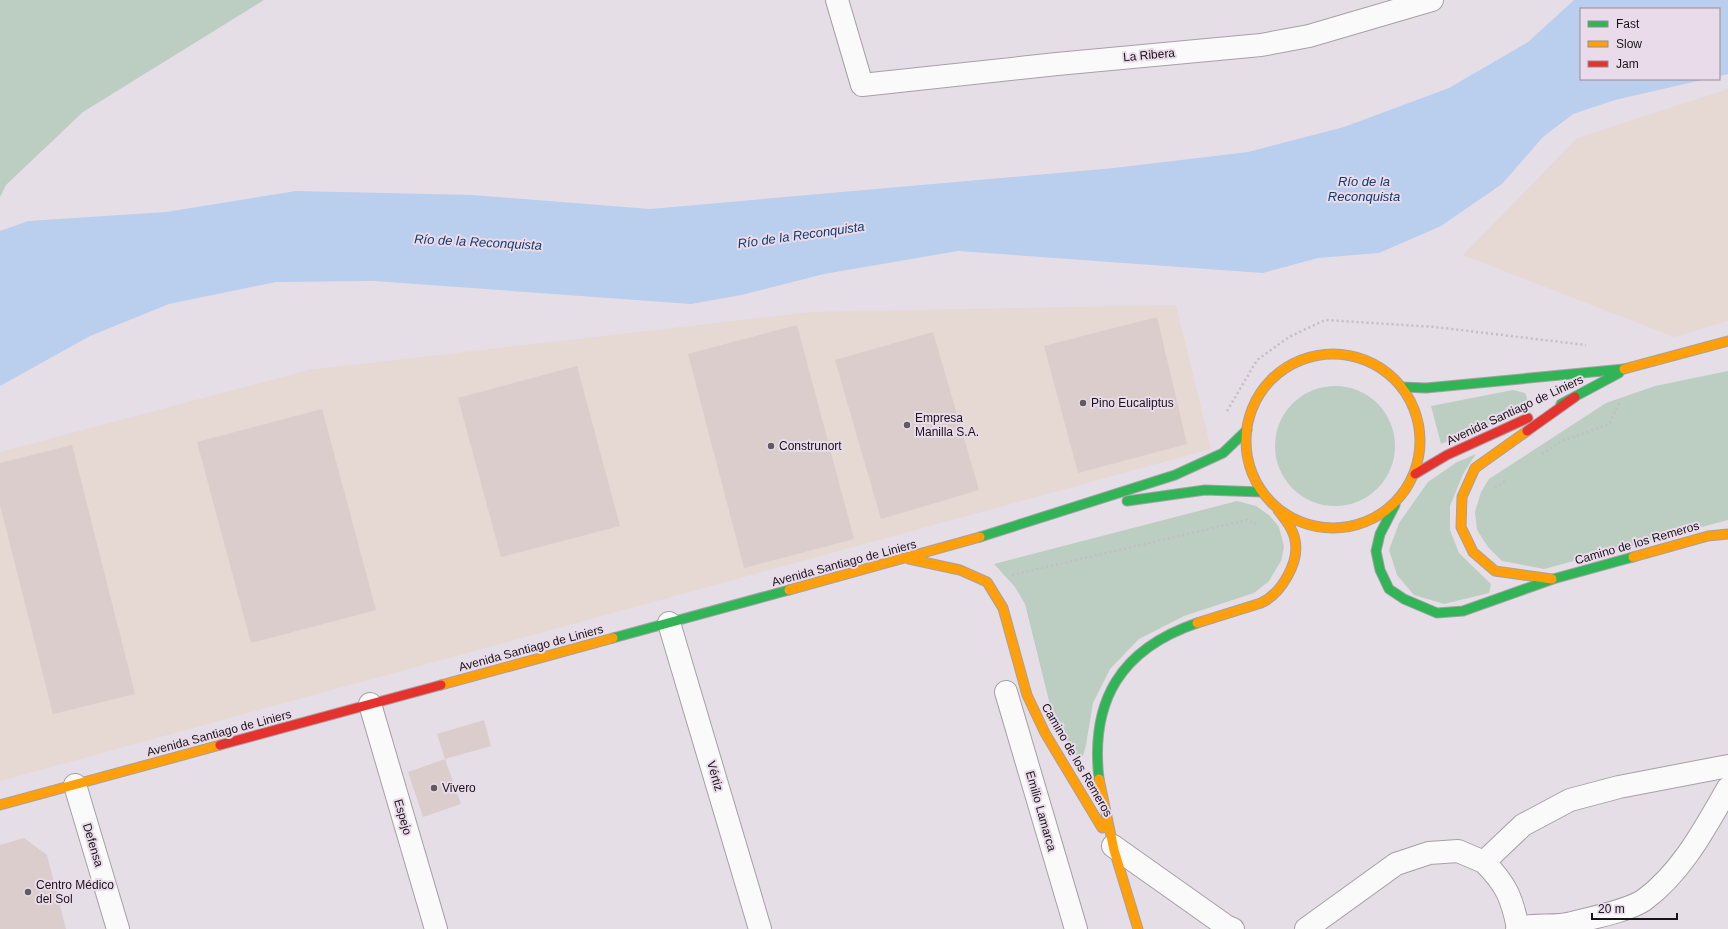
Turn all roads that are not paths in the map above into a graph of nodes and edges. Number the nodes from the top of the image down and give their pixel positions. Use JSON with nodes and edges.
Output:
{"nodes":[{"id":1,"x":837,"y":0,"type":"edge"},
{"id":2,"x":1432,"y":0,"type":"edge"},
{"id":3,"x":1728,"y":341,"type":"edge"},
{"id":4,"x":1625,"y":369,"type":"junction"},
{"id":5,"x":1402,"y":386,"type":"junction"},
{"id":6,"x":1575,"y":398,"type":"junction"},
{"id":7,"x":1247,"y":430,"type":"junction"},
{"id":8,"x":1415,"y":474,"type":"junction"},
{"id":9,"x":1262,"y":492,"type":"junction"},
{"id":10,"x":1396,"y":503,"type":"junction"},
{"id":11,"x":1277,"y":508,"type":"junction"},
{"id":12,"x":1068,"y":510,"type":"junction"},
{"id":13,"x":1728,"y":534,"type":"edge"},
{"id":14,"x":908,"y":558,"type":"junction"},
{"id":15,"x":1553,"y":579,"type":"junction"},
{"id":16,"x":669,"y":623,"type":"junction"},
{"id":17,"x":1006,"y":692,"type":"dead end"},
{"id":18,"x":370,"y":704,"type":"junction"},
{"id":19,"x":1728,"y":766,"type":"edge"},
{"id":20,"x":75,"y":784,"type":"junction"},
{"id":21,"x":1728,"y":788,"type":"edge"},
{"id":22,"x":0,"y":805,"type":"edge"},
{"id":23,"x":1114,"y":846,"type":"junction"},
{"id":24,"x":1484,"y":862,"type":"junction"},
{"id":25,"x":1518,"y":928,"type":"edge"},
{"id":26,"x":118,"y":929,"type":"edge"},
{"id":27,"x":436,"y":929,"type":"edge"},
{"id":28,"x":760,"y":929,"type":"edge"},
{"id":29,"x":1076,"y":929,"type":"edge"},
{"id":30,"x":1138,"y":929,"type":"edge"},
{"id":31,"x":1233,"y":929,"type":"edge"},
{"id":32,"x":1306,"y":929,"type":"edge"}],
"edges":[{"from":1,"to":2,"type":"street","name":"La Ribera"},
{"from":3,"to":4,"type":"main road","name":"Avenida Santiago de Liniers"},
{"from":4,"to":5,"type":"main road","name":"Avenida Santiago de Liniers"},
{"from":4,"to":6,"type":"main road","name":"Avenida Santiago de Liniers"},
{"from":5,"to":7,"type":"main road"},
{"from":5,"to":8,"type":"main road"},
{"from":6,"to":8,"type":"main road","name":"Avenida Santiago de Liniers"},
{"from":6,"to":15,"type":"main road","name":"Camino de los Remeros"},
{"from":7,"to":9,"type":"main road"},
{"from":7,"to":12,"type":"main road","name":"Avenida Santiago de Liniers"},
{"from":8,"to":10,"type":"main road"},
{"from":9,"to":11,"type":"main road"},
{"from":9,"to":12,"type":"main road","name":"Avenida Santiago de Liniers"},
{"from":10,"to":11,"type":"main road"},
{"from":10,"to":15,"type":"main road","name":"Camino de los Remeros"},
{"from":11,"to":23,"type":"main road","name":"Camino de los Remeros"},
{"from":12,"to":14,"type":"main road","name":"Avenida Santiago de Liniers"},
{"from":13,"to":15,"type":"main road","name":"Camino de los Remeros"},
{"from":14,"to":16,"type":"main road","name":"Avenida Santiago de Liniers"},
{"from":14,"to":23,"type":"main road","name":"Camino de los Remeros"},
{"from":16,"to":18,"type":"main road","name":"Avenida Santiago de Liniers"},
{"from":16,"to":28,"type":"street","name":"Vértiz"},
{"from":17,"to":29,"type":"street","name":"Emilio Lamarca"},
{"from":18,"to":20,"type":"main road","name":"Avenida Santiago de Liniers"},
{"from":18,"to":27,"type":"street","name":"Espejo"},
{"from":19,"to":24,"type":"street"},
{"from":20,"to":22,"type":"main road","name":"Avenida Santiago de Liniers"},
{"from":20,"to":26,"type":"street","name":"Defensa"},
{"from":21,"to":25,"type":"street"},
{"from":23,"to":30,"type":"main road","name":"Camino de los Remeros"},
{"from":23,"to":31,"type":"street"},
{"from":24,"to":25,"type":"street"},
{"from":24,"to":32,"type":"street"}]}
